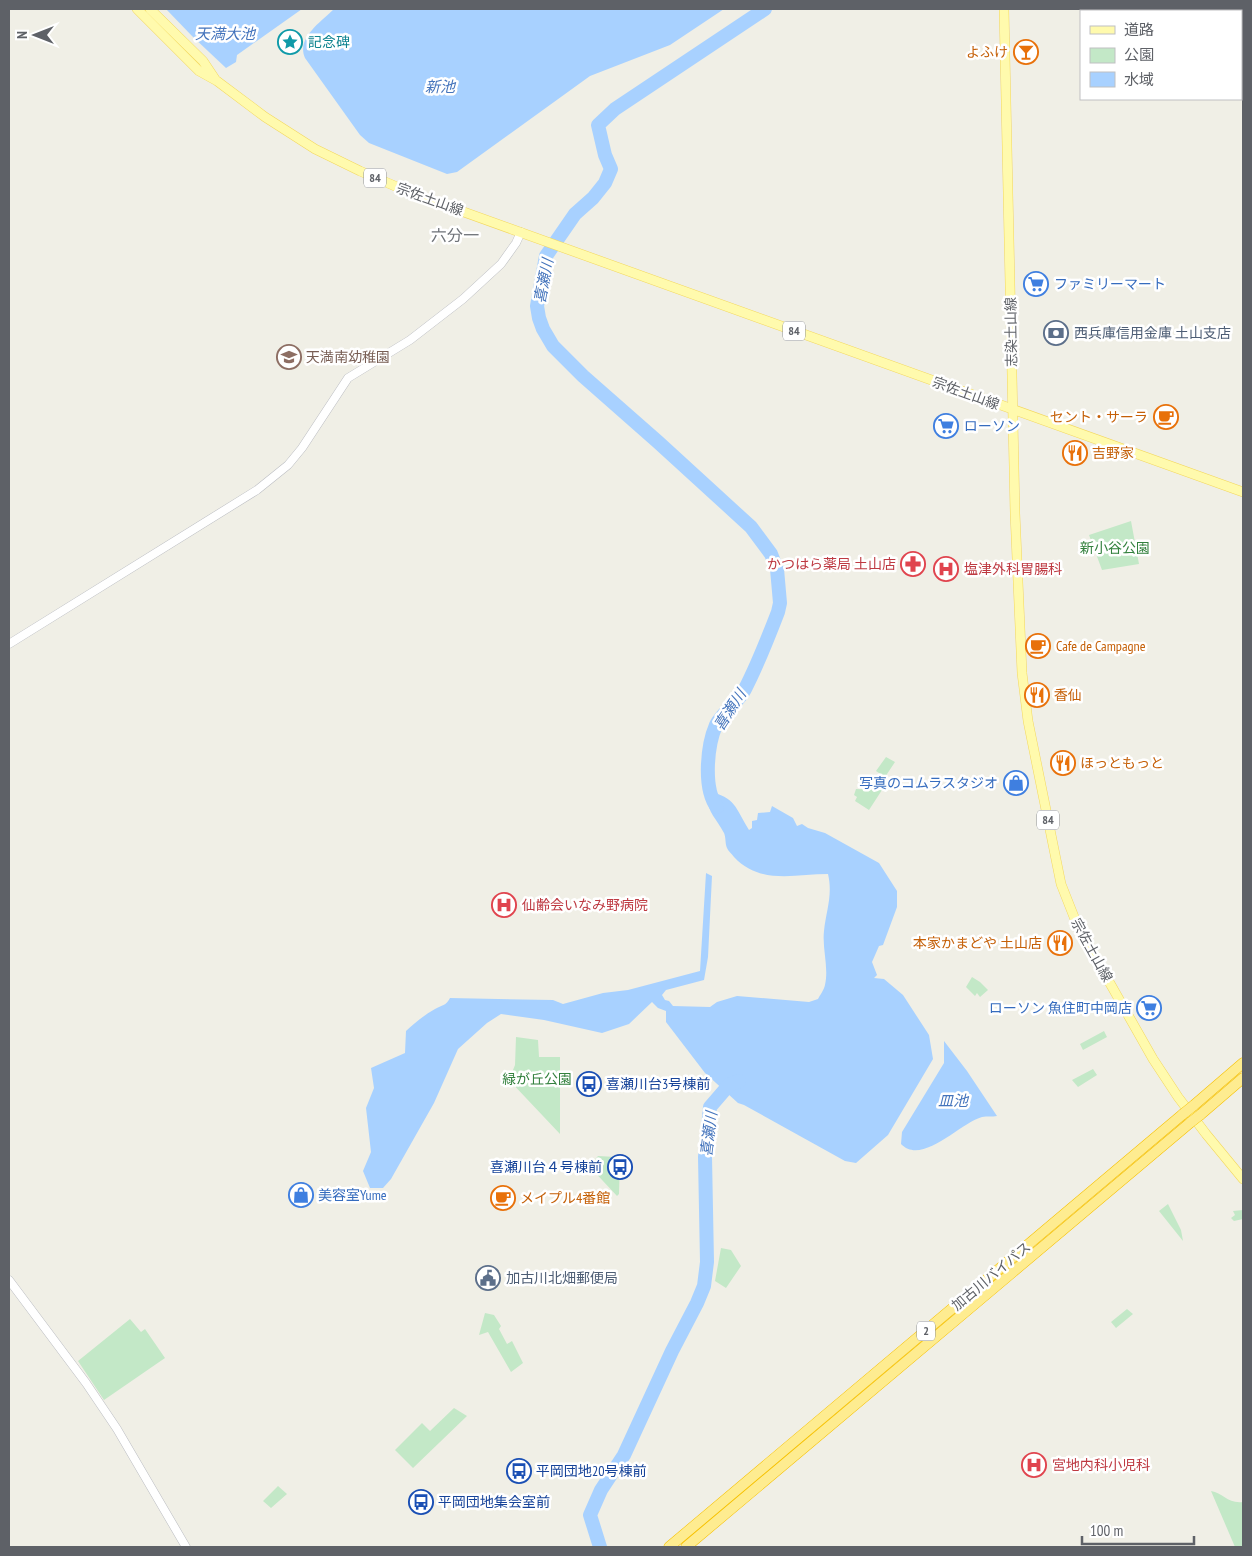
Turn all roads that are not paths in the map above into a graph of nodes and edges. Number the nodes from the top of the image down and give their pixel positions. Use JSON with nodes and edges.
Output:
{"nodes":[{"id":1,"x":137,"y":9,"type":"edge"},
{"id":2,"x":150,"y":9,"type":"edge"},
{"id":3,"x":1004,"y":9,"type":"edge"},
{"id":4,"x":217,"y":81,"type":"junction"},
{"id":5,"x":521,"y":232,"type":"junction"},
{"id":6,"x":1012,"y":410,"type":"junction"},
{"id":7,"x":1243,"y":492,"type":"edge"},
{"id":8,"x":9,"y":644,"type":"edge"},
{"id":9,"x":1243,"y":1063,"type":"edge"},
{"id":10,"x":1243,"y":1078,"type":"edge"},
{"id":11,"x":1243,"y":1179,"type":"edge"},
{"id":12,"x":9,"y":1280,"type":"edge"},
{"id":13,"x":186,"y":1547,"type":"edge"},
{"id":14,"x":669,"y":1547,"type":"edge"},
{"id":15,"x":686,"y":1547,"type":"edge"}],
"edges":[{"from":1,"to":4,"type":"main road","name":"宗佐土山線","number":"84"},
{"from":2,"to":4,"type":"main road","name":"宗佐土山線","number":"84"},
{"from":3,"to":6,"type":"main road","name":"志染土山線"},
{"from":4,"to":5,"type":"main road","name":"宗佐土山線","number":"84"},
{"from":5,"to":6,"type":"main road","name":"宗佐土山線","number":"84"},
{"from":5,"to":8,"type":"street"},
{"from":6,"to":7,"type":"main road"},
{"from":6,"to":11,"type":"main road","name":"宗佐土山線","number":"84"},
{"from":9,"to":14,"type":"highway","name":"加古川バイパス","number":"2","bridge":true},
{"from":10,"to":15,"type":"highway","name":"加古川バイパス","number":"2","bridge":true},
{"from":12,"to":13,"type":"street"}]}
